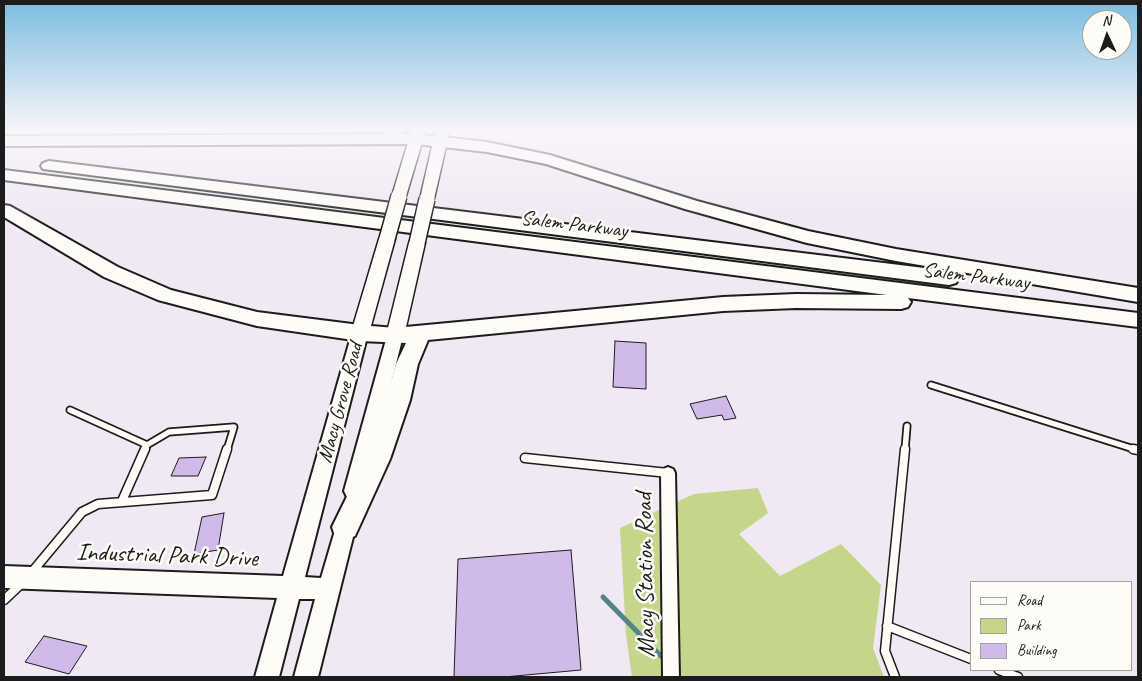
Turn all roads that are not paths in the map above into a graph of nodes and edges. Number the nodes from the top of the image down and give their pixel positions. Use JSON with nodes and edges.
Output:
{"nodes":[{"id":1,"x":10,"y":161,"type":"edge"},
{"id":2,"x":409,"y":161,"type":"edge"},
{"id":3,"x":436,"y":161,"type":"edge"},
{"id":4,"x":552,"y":161,"type":"edge"},
{"id":5,"x":4,"y":175,"type":"edge"},
{"id":6,"x":4,"y":210,"type":"edge"},
{"id":7,"x":1138,"y":295,"type":"edge"},
{"id":8,"x":1138,"y":301,"type":"edge"},
{"id":9,"x":1063,"y":310,"type":"junction"},
{"id":10,"x":1138,"y":320,"type":"edge"},
{"id":11,"x":360,"y":333,"type":"junction"},
{"id":12,"x":422,"y":334,"type":"junction"},
{"id":13,"x":395,"y":336,"type":"junction"},
{"id":14,"x":931,"y":385,"type":"dead end"},
{"id":15,"x":70,"y":410,"type":"dead end"},
{"id":16,"x":907,"y":426,"type":"dead end"},
{"id":17,"x":147,"y":445,"type":"junction"},
{"id":18,"x":1138,"y":450,"type":"edge"},
{"id":19,"x":525,"y":458,"type":"dead end"},
{"id":20,"x":668,"y":473,"type":"joint"},
{"id":21,"x":122,"y":501,"type":"junction"},
{"id":22,"x":345,"y":528,"type":"junction"},
{"id":23,"x":4,"y":577,"type":"edge"},
{"id":24,"x":28,"y":578,"type":"junction"},
{"id":25,"x":292,"y":588,"type":"junction"},
{"id":26,"x":329,"y":589,"type":"junction"},
{"id":27,"x":4,"y":600,"type":"edge"},
{"id":28,"x":887,"y":626,"type":"junction"},
{"id":29,"x":970,"y":659,"type":"edge"},
{"id":30,"x":1002,"y":671,"type":"edge"},
{"id":31,"x":267,"y":677,"type":"edge"},
{"id":32,"x":306,"y":677,"type":"edge"},
{"id":33,"x":671,"y":677,"type":"edge"},
{"id":34,"x":895,"y":677,"type":"edge"},
{"id":35,"x":1018,"y":677,"type":"edge"}],
"edges":[{"from":1,"to":8,"type":"highway","name":"Salem Parkway"},
{"from":2,"to":11,"type":"main road","name":"Macy Grove Road","bridge":true},
{"from":3,"to":13,"type":"main road","name":"Macy Grove Road","bridge":true},
{"from":4,"to":7,"type":"highway"},
{"from":5,"to":9,"type":"highway","name":"Salem Parkway"},
{"from":6,"to":11,"type":"highway"},
{"from":9,"to":10,"type":"highway","name":"Salem Parkway"},
{"from":9,"to":12,"type":"highway"},
{"from":11,"to":13,"type":"highway"},
{"from":11,"to":25,"type":"main road","name":"Macy Grove Road"},
{"from":12,"to":13,"type":"highway"},
{"from":12,"to":22,"type":"highway"},
{"from":13,"to":22,"type":"main road","name":"Macy Grove Road"},
{"from":14,"to":18,"type":"lane"},
{"from":15,"to":17,"type":"lane"},
{"from":16,"to":28,"type":"lane"},
{"from":17,"to":21,"type":"lane"},
{"from":17,"to":21,"type":"lane"},
{"from":19,"to":20,"type":"lane"},
{"from":20,"to":33,"type":"street","name":"Macy Station Road"},
{"from":21,"to":24,"type":"lane"},
{"from":22,"to":26,"type":"main road","name":"Macy Grove Road"},
{"from":23,"to":24,"type":"main road","name":"Industrial Park Drive"},
{"from":24,"to":25,"type":"main road","name":"Industrial Park Drive"},
{"from":24,"to":27,"type":"lane"},
{"from":25,"to":26,"type":"main road","name":"Industrial Park Drive"},
{"from":25,"to":31,"type":"main road","name":"Macy Grove Road"},
{"from":26,"to":32,"type":"main road","name":"Macy Grove Road"},
{"from":28,"to":29,"type":"lane"},
{"from":28,"to":34,"type":"lane"},
{"from":30,"to":35,"type":"lane"}]}
